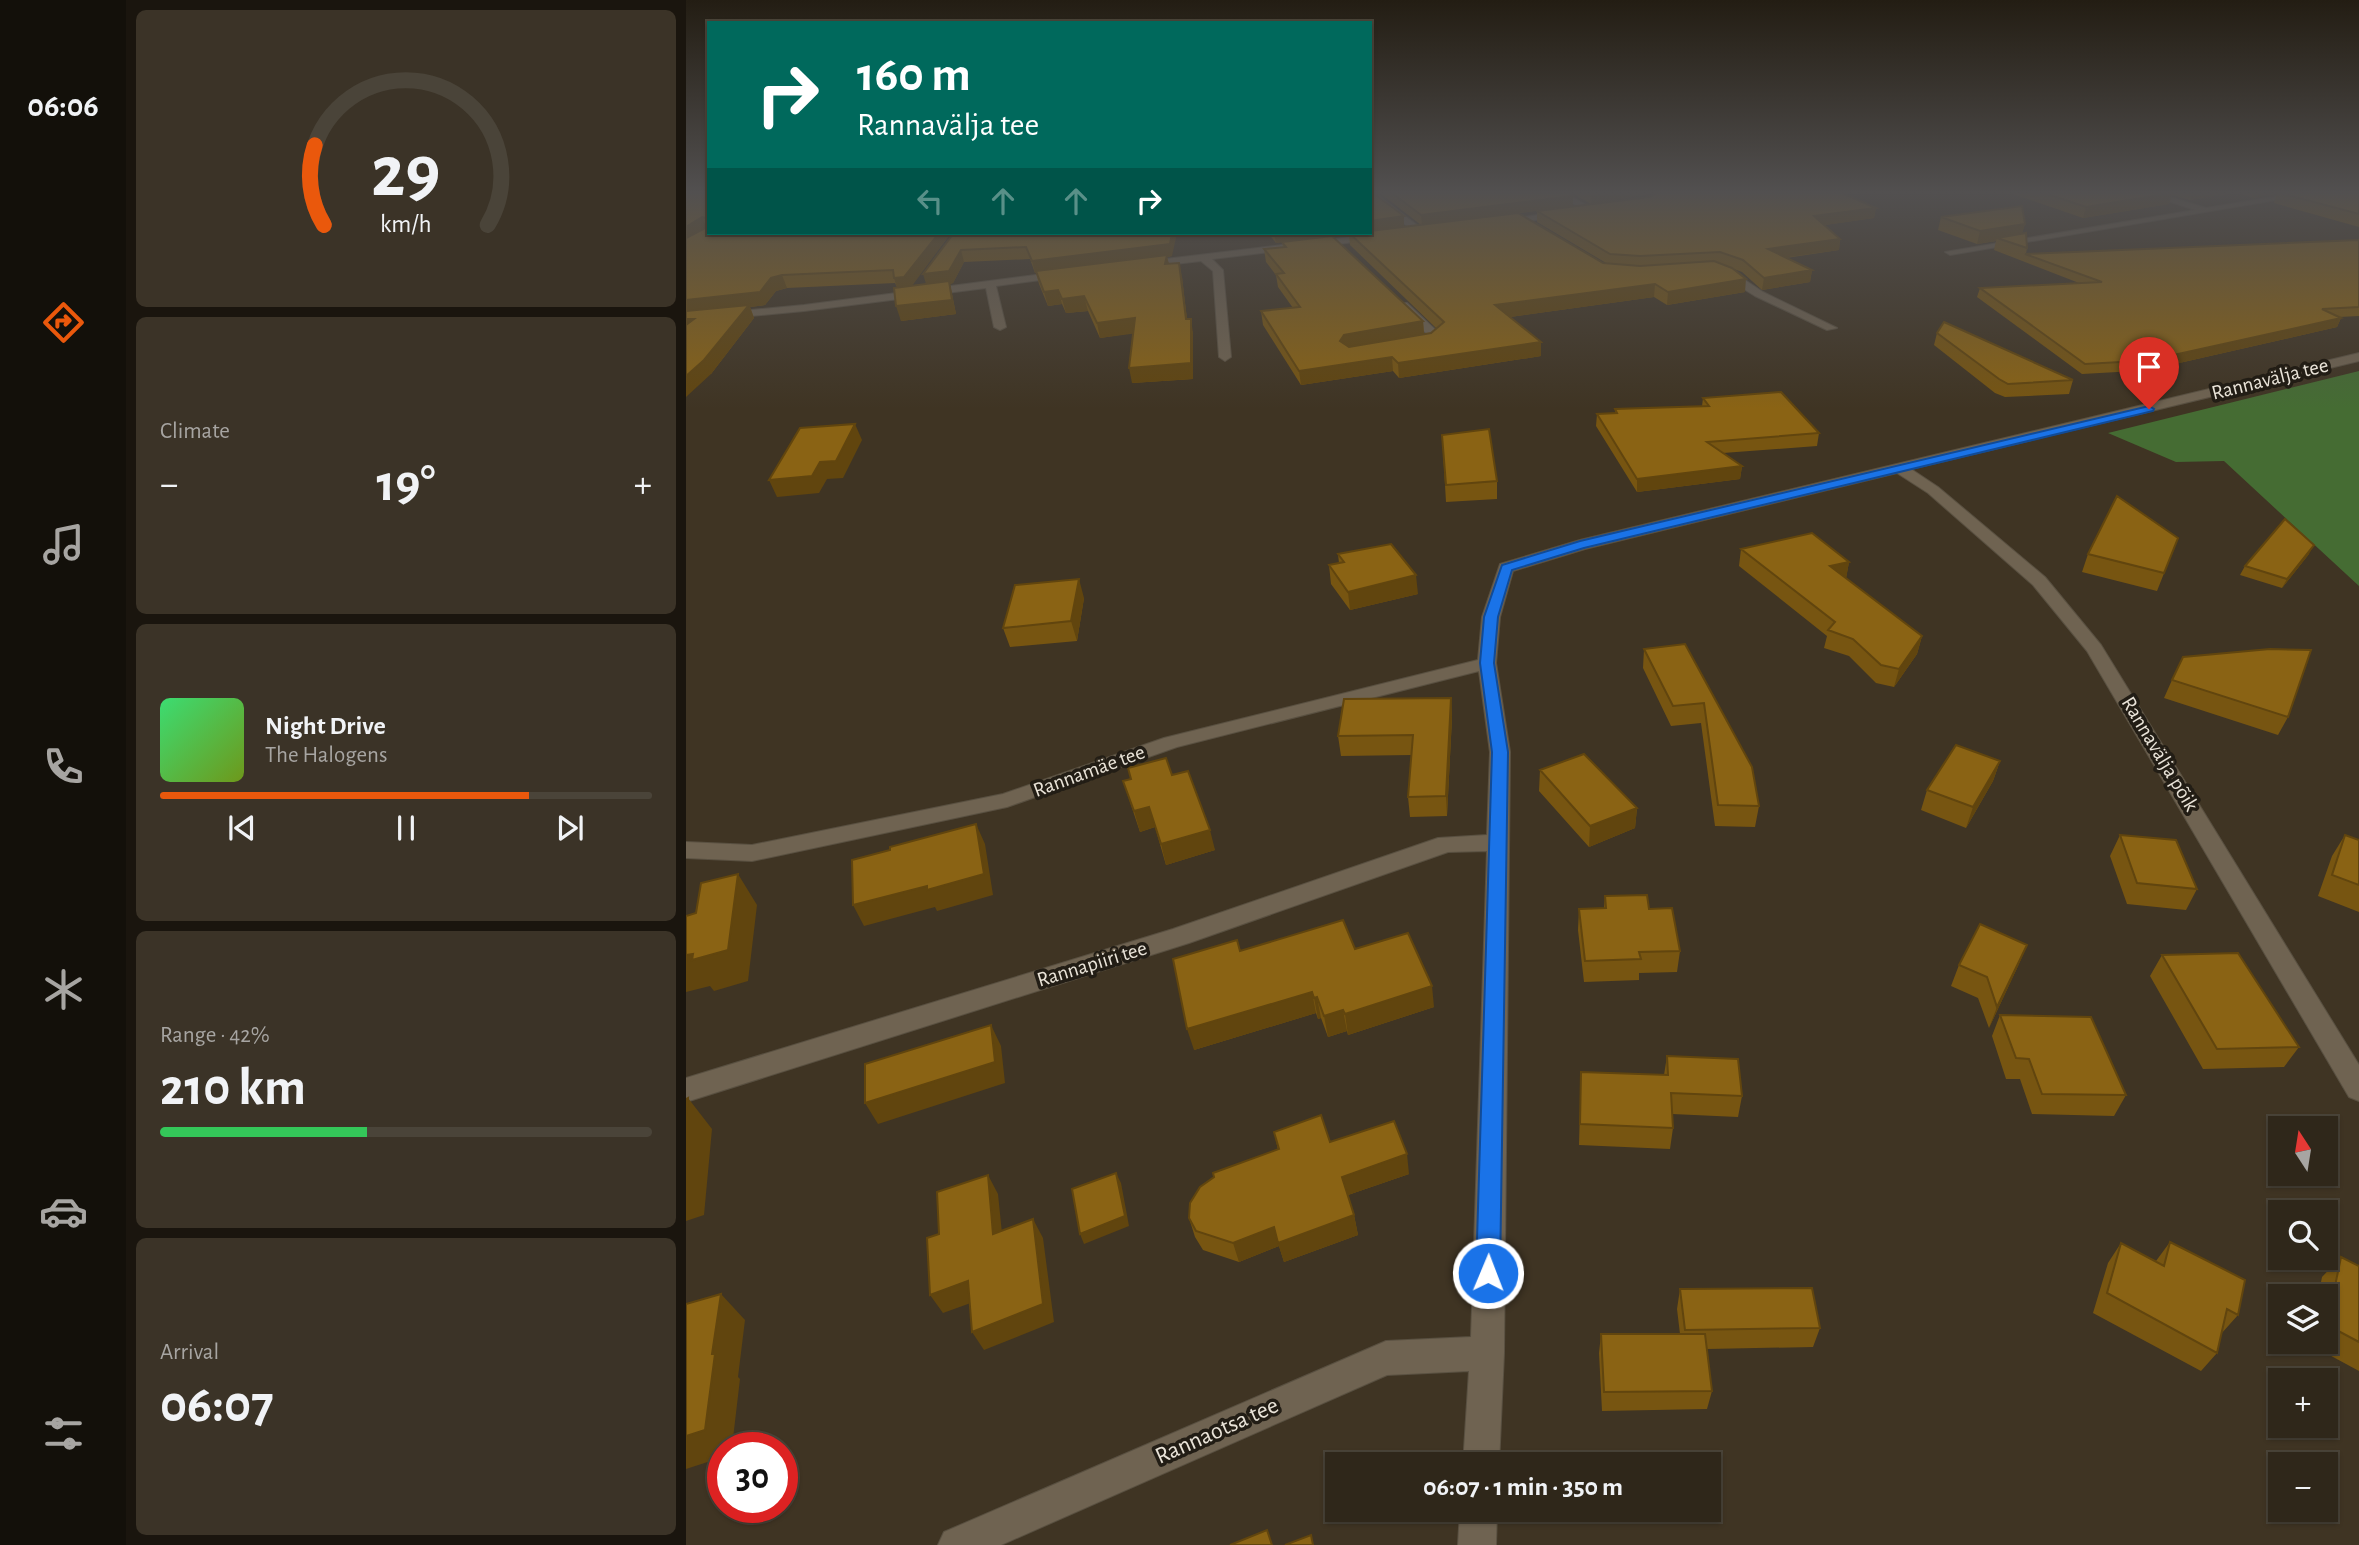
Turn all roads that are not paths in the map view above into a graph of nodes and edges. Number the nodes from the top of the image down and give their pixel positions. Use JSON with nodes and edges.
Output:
{"nodes":[{"id":1,"x":1141,"y":265,"type":"edge"},
{"id":2,"x":1212,"y":265,"type":"edge"},
{"id":3,"x":1124,"y":267,"type":"edge"},
{"id":4,"x":1714,"y":268,"type":"edge"},
{"id":5,"x":1083,"y":272,"type":"edge"},
{"id":6,"x":922,"y":283,"type":"edge"},
{"id":7,"x":990,"y":284,"type":"junction"},
{"id":8,"x":914,"y":293,"type":"junction"},
{"id":9,"x":1396,"y":298,"type":"edge"},
{"id":10,"x":686,"y":319,"type":"edge"},
{"id":11,"x":1000,"y":327,"type":"dead end"},
{"id":12,"x":1830,"y":328,"type":"dead end"},
{"id":13,"x":1404,"y":346,"type":"edge"},
{"id":14,"x":1225,"y":357,"type":"dead end"},
{"id":15,"x":2359,"y":357,"type":"edge"},
{"id":16,"x":1901,"y":469,"type":"junction"},
{"id":17,"x":1487,"y":663,"type":"junction"},
{"id":18,"x":1497,"y":843,"type":"junction"},
{"id":19,"x":686,"y":850,"type":"edge"},
{"id":20,"x":2359,"y":1089,"type":"edge"},
{"id":21,"x":686,"y":1090,"type":"edge"},
{"id":22,"x":1486,"y":1353,"type":"junction"},
{"id":23,"x":1482,"y":1452,"type":"edge"},
{"id":24,"x":1478,"y":1522,"type":"edge"},
{"id":25,"x":957,"y":1545,"type":"edge"},
{"id":26,"x":1477,"y":1545,"type":"edge"}],
"edges":[{"from":1,"to":3,"type":"street"},
{"from":2,"to":14,"type":"street"},
{"from":4,"to":12,"type":"street"},
{"from":5,"to":7,"type":"street"},
{"from":6,"to":8,"type":"street"},
{"from":7,"to":8,"type":"street"},
{"from":7,"to":11,"type":"street"},
{"from":8,"to":10,"type":"street"},
{"from":9,"to":13,"type":"street"},
{"from":15,"to":16,"type":"street","name":"Rannavälja tee"},
{"from":16,"to":17,"type":"street","name":"Rannavälja tee"},
{"from":16,"to":20,"type":"street","name":"Rannavälja põik"},
{"from":17,"to":18,"type":"street","name":"Rannavälja tee"},
{"from":17,"to":19,"type":"street","name":"Rannamäe tee"},
{"from":18,"to":21,"type":"street","name":"Rannapiiri tee"},
{"from":18,"to":22,"type":"street","name":"Rannavälja tee"},
{"from":22,"to":23,"type":"street","name":"Rannavälja tee"},
{"from":22,"to":25,"type":"street","name":"Rannaotsa tee"},
{"from":24,"to":26,"type":"street"}]}
